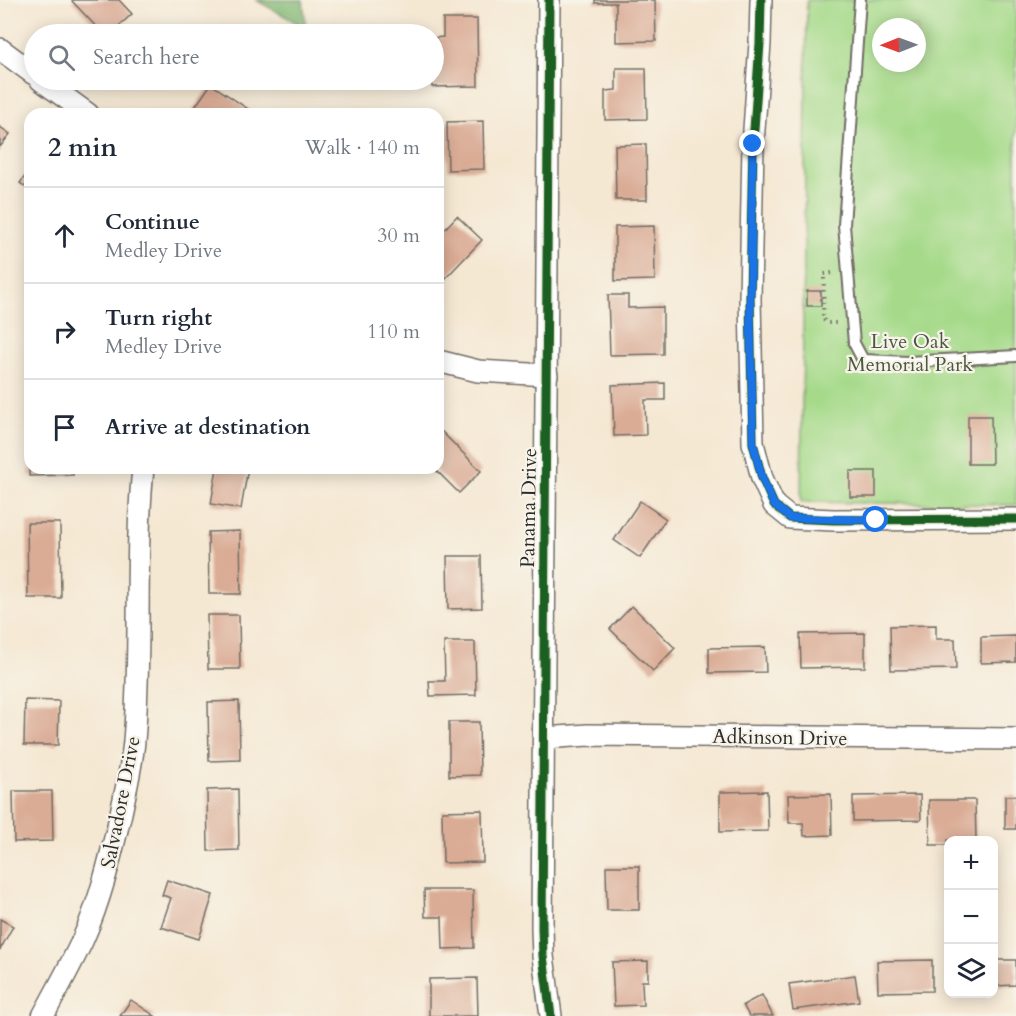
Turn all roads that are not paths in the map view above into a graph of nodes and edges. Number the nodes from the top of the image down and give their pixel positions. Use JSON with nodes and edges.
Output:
{"nodes":[{"id":1,"x":549,"y":0,"type":"edge"},
{"id":2,"x":761,"y":0,"type":"edge"},
{"id":3,"x":860,"y":0,"type":"edge"},
{"id":4,"x":0,"y":49,"type":"edge"},
{"id":5,"x":24,"y":67,"type":"edge"},
{"id":6,"x":55,"y":90,"type":"edge"},
{"id":7,"x":80,"y":108,"type":"edge"},
{"id":8,"x":1016,"y":357,"type":"edge"},
{"id":9,"x":444,"y":362,"type":"edge"},
{"id":10,"x":547,"y":375,"type":"junction"},
{"id":11,"x":142,"y":474,"type":"edge"},
{"id":12,"x":1016,"y":519,"type":"edge"},
{"id":13,"x":544,"y":738,"type":"junction"},
{"id":14,"x":1016,"y":739,"type":"edge"},
{"id":15,"x":43,"y":1016,"type":"edge"},
{"id":16,"x":551,"y":1016,"type":"edge"}],
"edges":[{"from":1,"to":10,"type":"street","name":"Panama Drive"},
{"from":2,"to":12,"type":"street"},
{"from":3,"to":8,"type":"lane"},
{"from":4,"to":5,"type":"street"},
{"from":6,"to":7,"type":"street"},
{"from":9,"to":10,"type":"street"},
{"from":10,"to":13,"type":"street","name":"Panama Drive"},
{"from":11,"to":15,"type":"street","name":"Salvadore Drive"},
{"from":13,"to":14,"type":"street","name":"Adkinson Drive"},
{"from":13,"to":16,"type":"street","name":"Panama Drive"}]}
